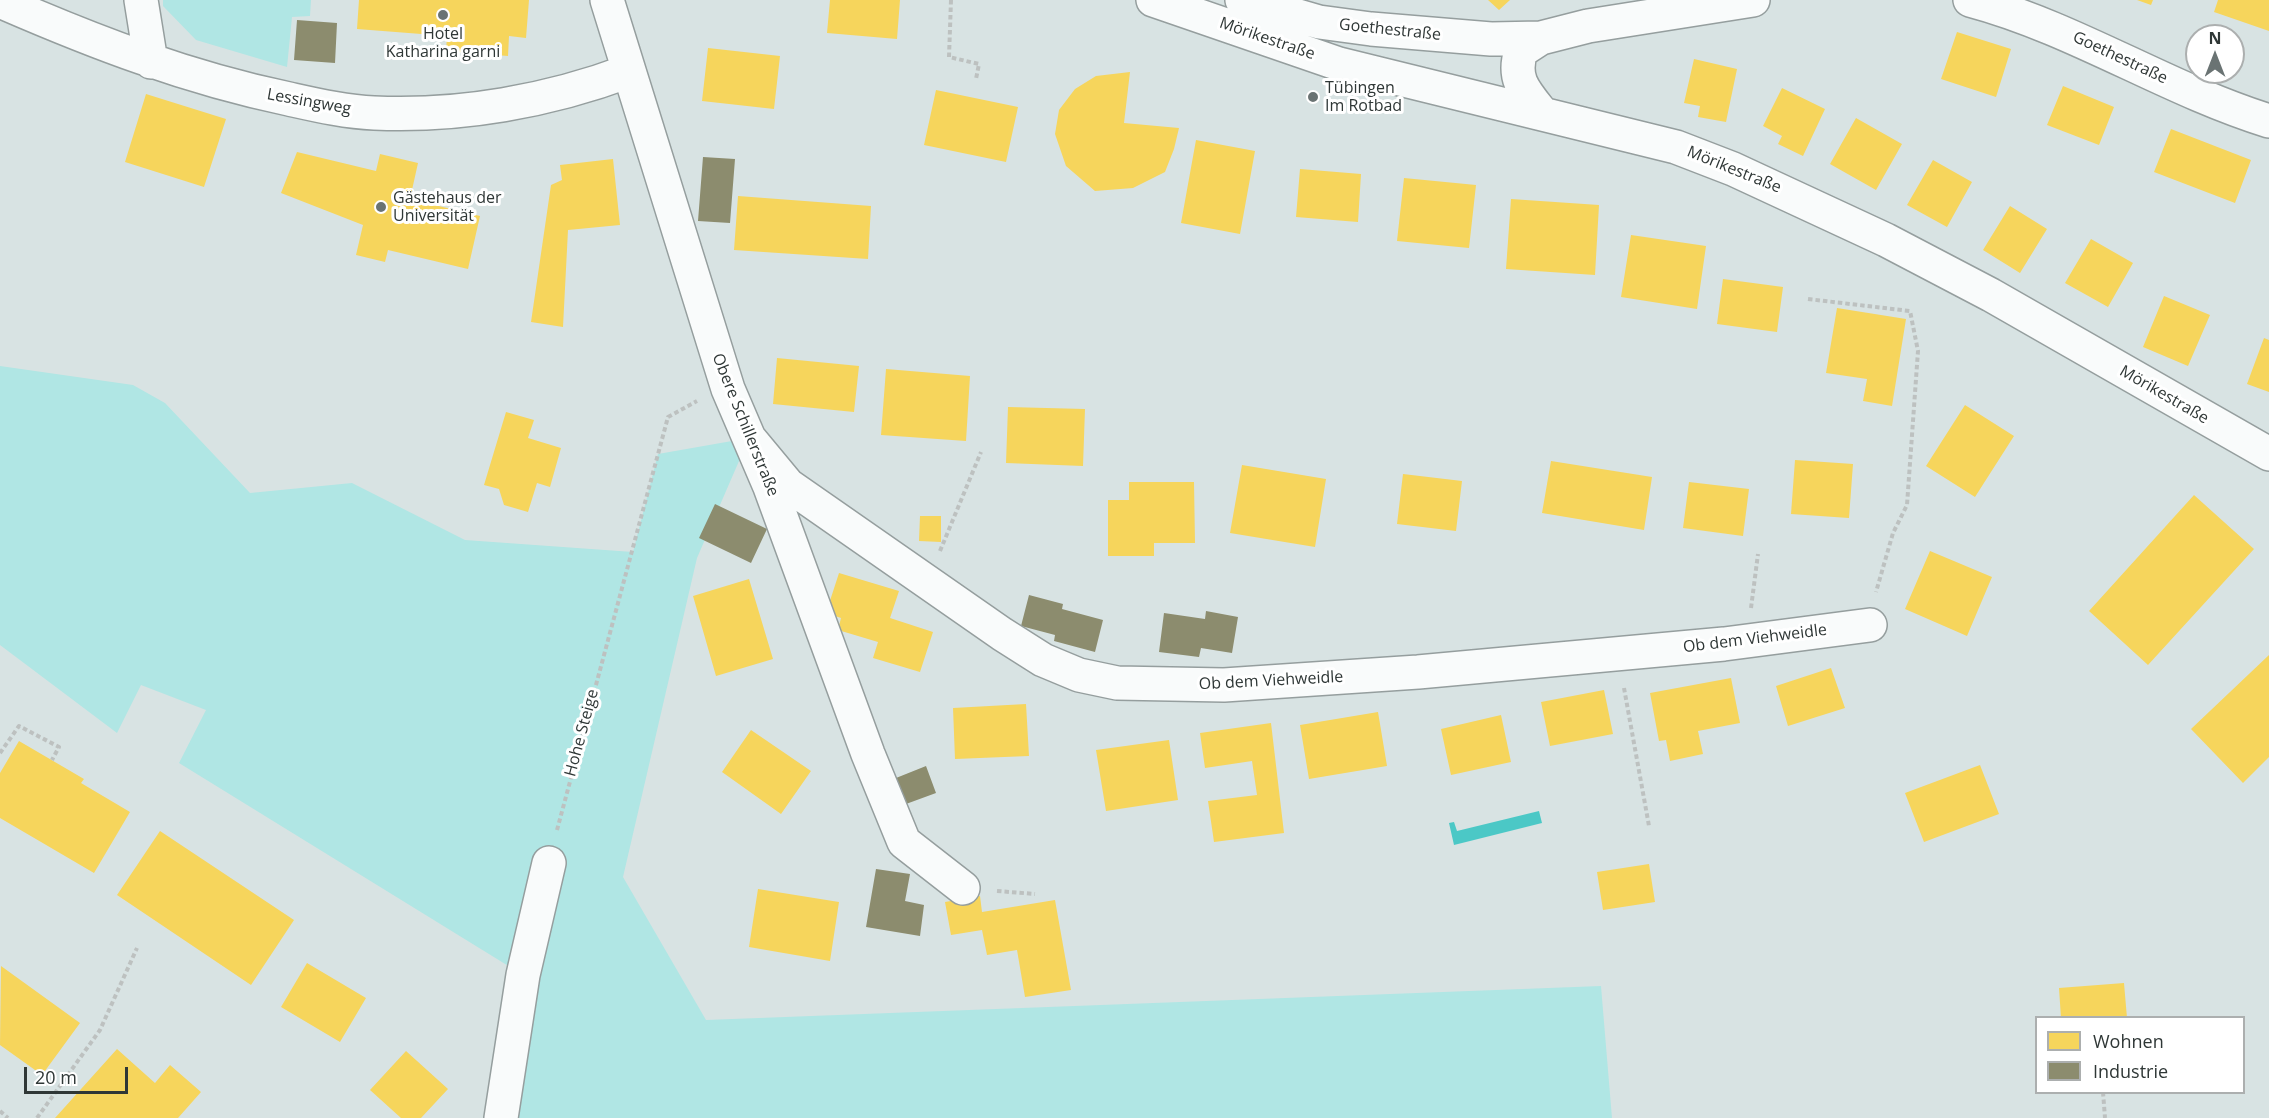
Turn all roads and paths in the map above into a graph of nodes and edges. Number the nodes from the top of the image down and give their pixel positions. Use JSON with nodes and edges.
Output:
{"nodes":[{"id":1,"x":141,"y":0,"type":"edge"},
{"id":2,"x":607,"y":0,"type":"edge"},
{"id":3,"x":951,"y":0,"type":"edge"},
{"id":4,"x":1153,"y":0,"type":"edge"},
{"id":5,"x":1242,"y":0,"type":"edge"},
{"id":6,"x":1753,"y":0,"type":"edge"},
{"id":7,"x":1970,"y":0,"type":"edge"},
{"id":8,"x":0,"y":1,"type":"edge"},
{"id":9,"x":1189,"y":6,"type":"edge"},
{"id":10,"x":1541,"y":38,"type":"junction"},
{"id":11,"x":150,"y":62,"type":"junction"},
{"id":12,"x":629,"y":71,"type":"junction"},
{"id":13,"x":976,"y":79,"type":"dead end"},
{"id":14,"x":1541,"y":111,"type":"junction"},
{"id":15,"x":2269,"y":121,"type":"edge"},
{"id":16,"x":1808,"y":299,"type":"dead end"},
{"id":17,"x":728,"y":389,"type":"junction"},
{"id":18,"x":749,"y":438,"type":"junction"},
{"id":19,"x":981,"y":453,"type":"dead end"},
{"id":20,"x":2269,"y":454,"type":"edge"},
{"id":21,"x":1758,"y":554,"type":"dead end"},
{"id":22,"x":928,"y":582,"type":"junction"},
{"id":23,"x":1870,"y":625,"type":"joint"},
{"id":24,"x":1747,"y":641,"type":"junction"},
{"id":25,"x":1618,"y":654,"type":"junction"},
{"id":26,"x":0,"y":753,"type":"edge"},
{"id":27,"x":52,"y":760,"type":"dead end"},
{"id":28,"x":1649,"y":826,"type":"dead end"},
{"id":29,"x":549,"y":863,"type":"joint"},
{"id":30,"x":963,"y":888,"type":"dead end"},
{"id":31,"x":137,"y":948,"type":"dead end"},
{"id":32,"x":2103,"y":1094,"type":"edge"},
{"id":33,"x":0,"y":1111,"type":"edge"},
{"id":34,"x":8,"y":1118,"type":"edge"},
{"id":35,"x":37,"y":1118,"type":"edge"},
{"id":36,"x":501,"y":1118,"type":"edge"},
{"id":37,"x":2104,"y":1118,"type":"edge"}],
"edges":[{"from":1,"to":11,"type":"street"},
{"from":2,"to":12,"type":"street","name":"Obere Schillerstraße"},
{"from":3,"to":13,"type":"path"},
{"from":4,"to":9,"type":"street","name":"Mörikestraße"},
{"from":5,"to":10,"type":"street","name":"Goethestraße"},
{"from":6,"to":10,"type":"street","name":"Goethestraße"},
{"from":7,"to":15,"type":"street","name":"Goethestraße"},
{"from":8,"to":11,"type":"street","name":"Lessingweg"},
{"from":9,"to":14,"type":"street","name":"Mörikestraße"},
{"from":10,"to":14,"type":"street","name":"Goethestraße"},
{"from":11,"to":12,"type":"street","name":"Lessingweg"},
{"from":12,"to":17,"type":"street","name":"Obere Schillerstraße"},
{"from":14,"to":20,"type":"street","name":"Mörikestraße"},
{"from":16,"to":23,"type":"path"},
{"from":17,"to":18,"type":"street","name":"Obere Schillerstraße"},
{"from":17,"to":29,"type":"path","name":"Hohe Steige"},
{"from":18,"to":22,"type":"street","name":"Ob dem Viehweidle"},
{"from":18,"to":30,"type":"street","name":"Obere Schillerstraße"},
{"from":19,"to":22,"type":"path"},
{"from":21,"to":24,"type":"path"},
{"from":22,"to":25,"type":"street","name":"Ob dem Viehweidle"},
{"from":23,"to":24,"type":"street","name":"Ob dem Viehweidle"},
{"from":24,"to":25,"type":"street","name":"Ob dem Viehweidle"},
{"from":25,"to":28,"type":"path"},
{"from":26,"to":27,"type":"path"},
{"from":29,"to":36,"type":"street"},
{"from":31,"to":35,"type":"path"},
{"from":32,"to":37,"type":"path"},
{"from":33,"to":34,"type":"path"}]}
